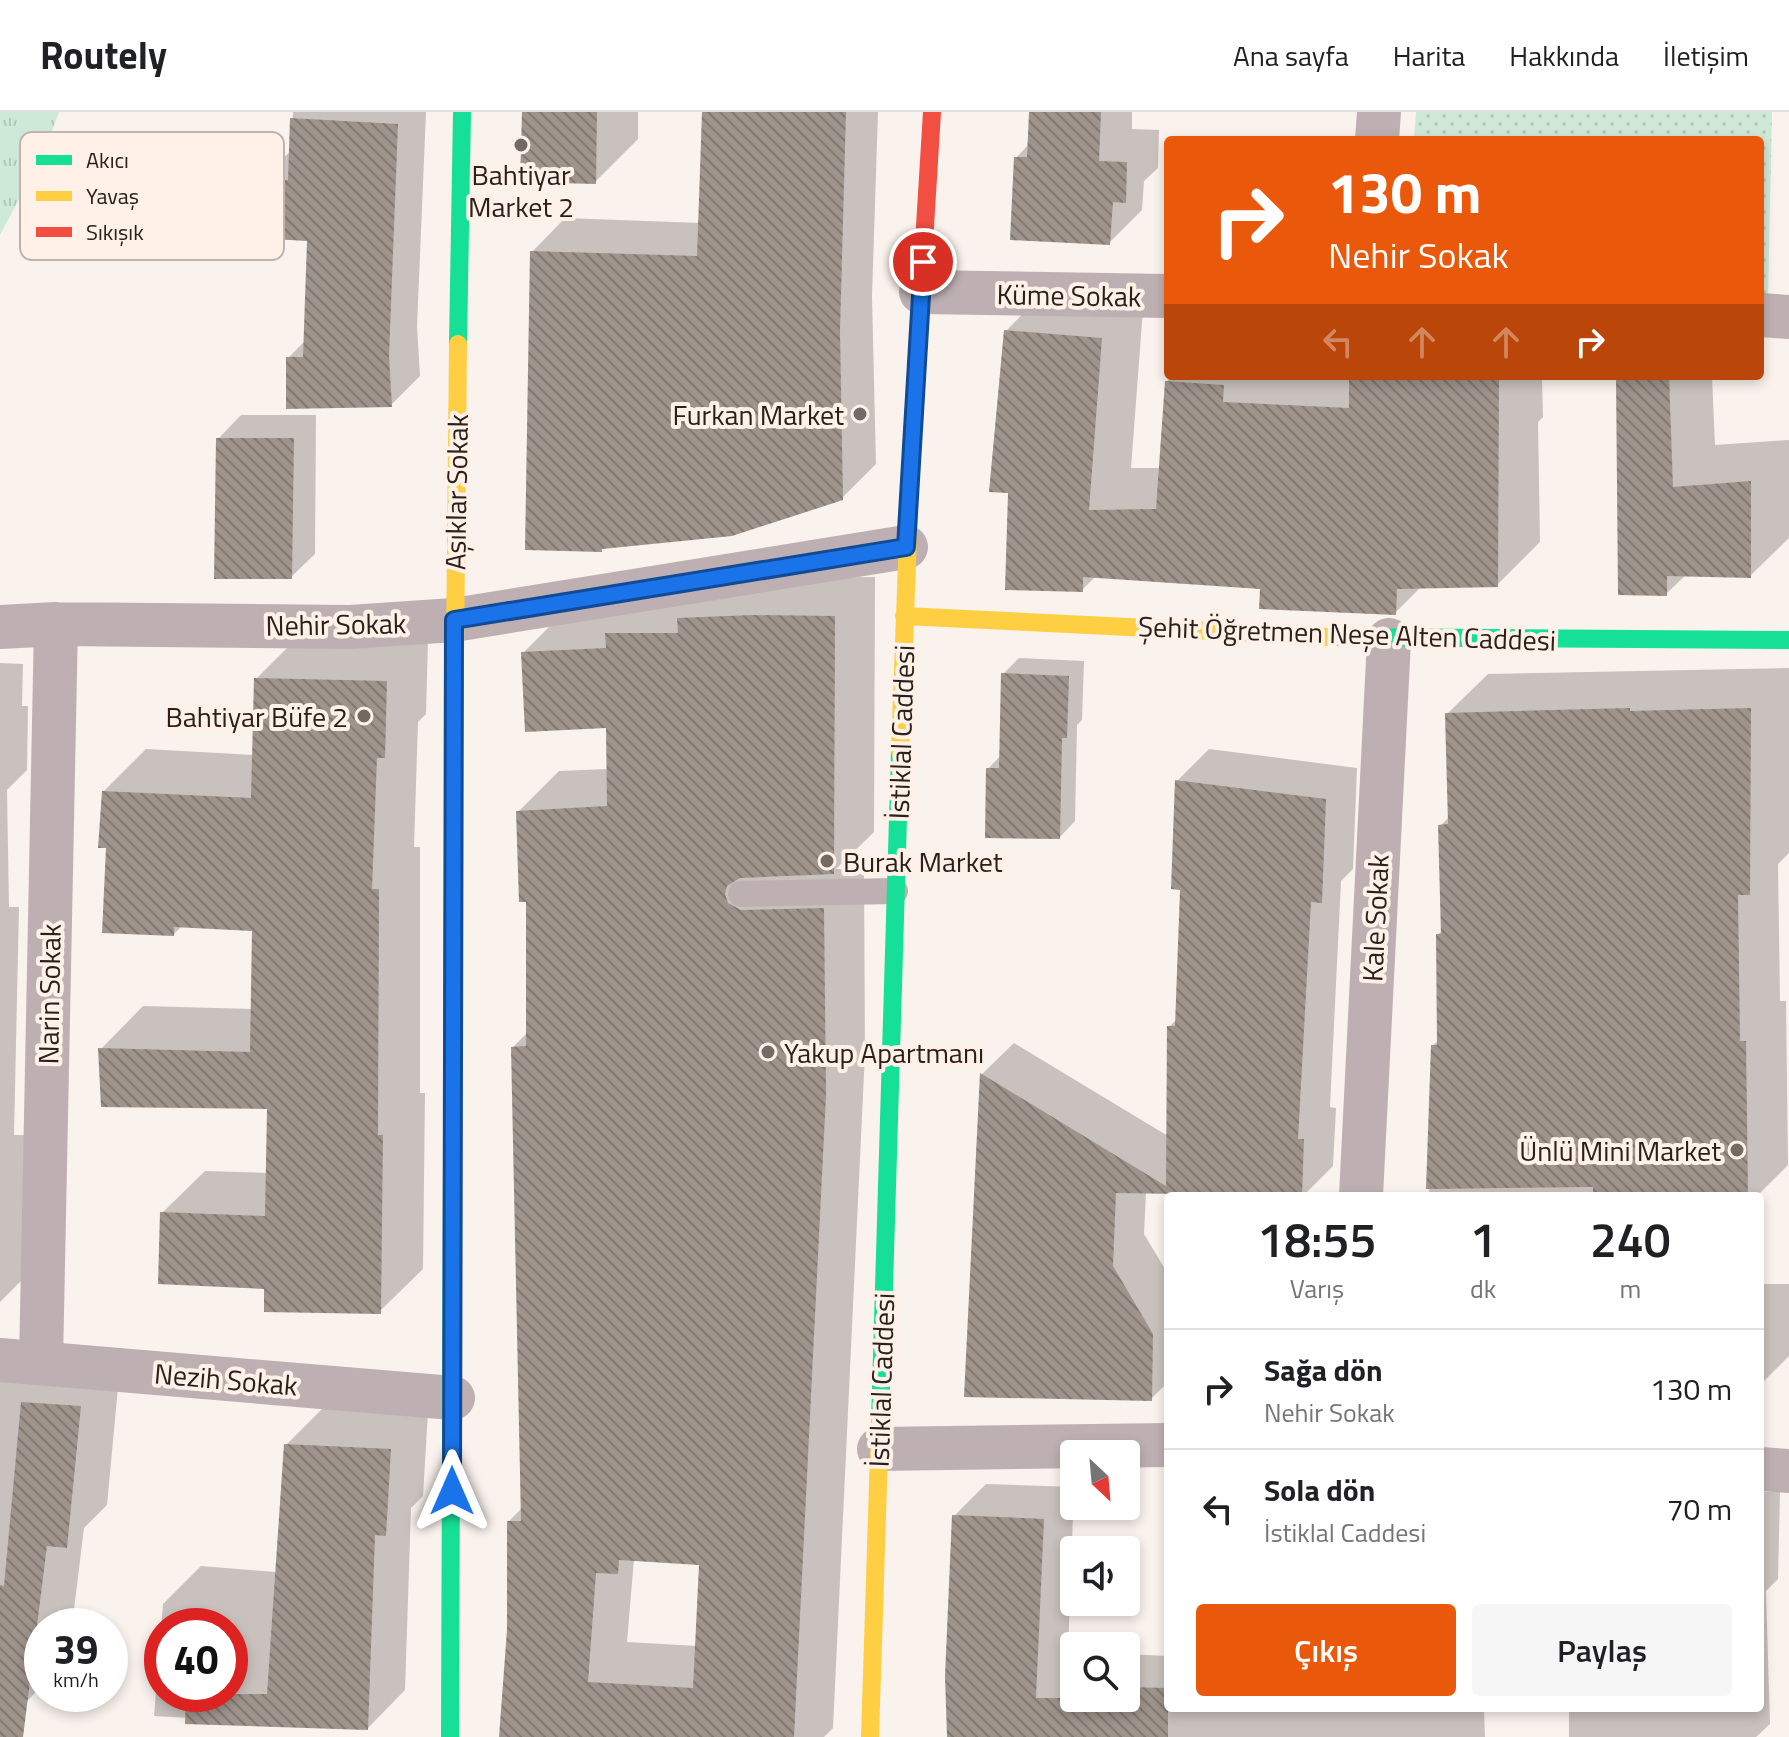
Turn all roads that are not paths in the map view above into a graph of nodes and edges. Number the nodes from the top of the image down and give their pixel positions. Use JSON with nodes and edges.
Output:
{"nodes":[{"id":1,"x":462,"y":112,"type":"edge"},
{"id":2,"x":932,"y":112,"type":"edge"},
{"id":3,"x":1379,"y":112,"type":"edge"},
{"id":4,"x":1377,"y":136,"type":"edge"},
{"id":5,"x":921,"y":292,"type":"junction"},
{"id":6,"x":1164,"y":296,"type":"edge"},
{"id":7,"x":1764,"y":315,"type":"edge"},
{"id":8,"x":1789,"y":317,"type":"edge"},
{"id":9,"x":906,"y":547,"type":"junction"},
{"id":10,"x":904,"y":616,"type":"junction"},
{"id":11,"x":454,"y":620,"type":"junction"},
{"id":12,"x":56,"y":624,"type":"junction"},
{"id":13,"x":0,"y":627,"type":"edge"},
{"id":14,"x":1389,"y":640,"type":"junction"},
{"id":15,"x":1789,"y":640,"type":"edge"},
{"id":16,"x":895,"y":891,"type":"junction"},
{"id":17,"x":741,"y":894,"type":"dead end"},
{"id":18,"x":1361,"y":1192,"type":"edge"},
{"id":19,"x":21,"y":1361,"type":"edge"},
{"id":20,"x":453,"y":1398,"type":"junction"},
{"id":21,"x":1164,"y":1445,"type":"edge"},
{"id":22,"x":879,"y":1449,"type":"junction"},
{"id":23,"x":1764,"y":1469,"type":"edge"},
{"id":24,"x":1789,"y":1471,"type":"edge"},
{"id":25,"x":450,"y":1737,"type":"edge"},
{"id":26,"x":870,"y":1737,"type":"edge"}],
"edges":[{"from":1,"to":11,"type":"street","name":"Aşıklar Sokak"},
{"from":2,"to":5,"type":"street","name":"İstiklal Caddesi"},
{"from":3,"to":4,"type":"street"},
{"from":5,"to":6,"type":"street","name":"Küme Sokak"},
{"from":5,"to":9,"type":"street","name":"İstiklal Caddesi"},
{"from":7,"to":8,"type":"street"},
{"from":9,"to":10,"type":"street","name":"İstiklal Caddesi"},
{"from":9,"to":11,"type":"street","name":"Nehir Sokak"},
{"from":10,"to":14,"type":"street","name":"Şehit Öğretmen Neşe Alten Caddesi"},
{"from":10,"to":16,"type":"street","name":"İstiklal Caddesi"},
{"from":11,"to":12,"type":"street","name":"Nehir Sokak"},
{"from":11,"to":20,"type":"street","name":"Aşıklar Sokak"},
{"from":12,"to":13,"type":"street","name":"Nehir Sokak"},
{"from":12,"to":19,"type":"street","name":"Narin Sokak"},
{"from":14,"to":15,"type":"street","name":"Şehit Öğretmen Neşe Alten Caddesi"},
{"from":14,"to":18,"type":"street","name":"Kale Sokak"},
{"from":16,"to":17,"type":"lane"},
{"from":16,"to":22,"type":"street","name":"İstiklal Caddesi"},
{"from":19,"to":20,"type":"street","name":"Nezih Sokak"},
{"from":20,"to":25,"type":"street","name":"Aşıklar Sokak"},
{"from":21,"to":22,"type":"street"},
{"from":22,"to":26,"type":"street","name":"İstiklal Caddesi"},
{"from":23,"to":24,"type":"street"}]}
